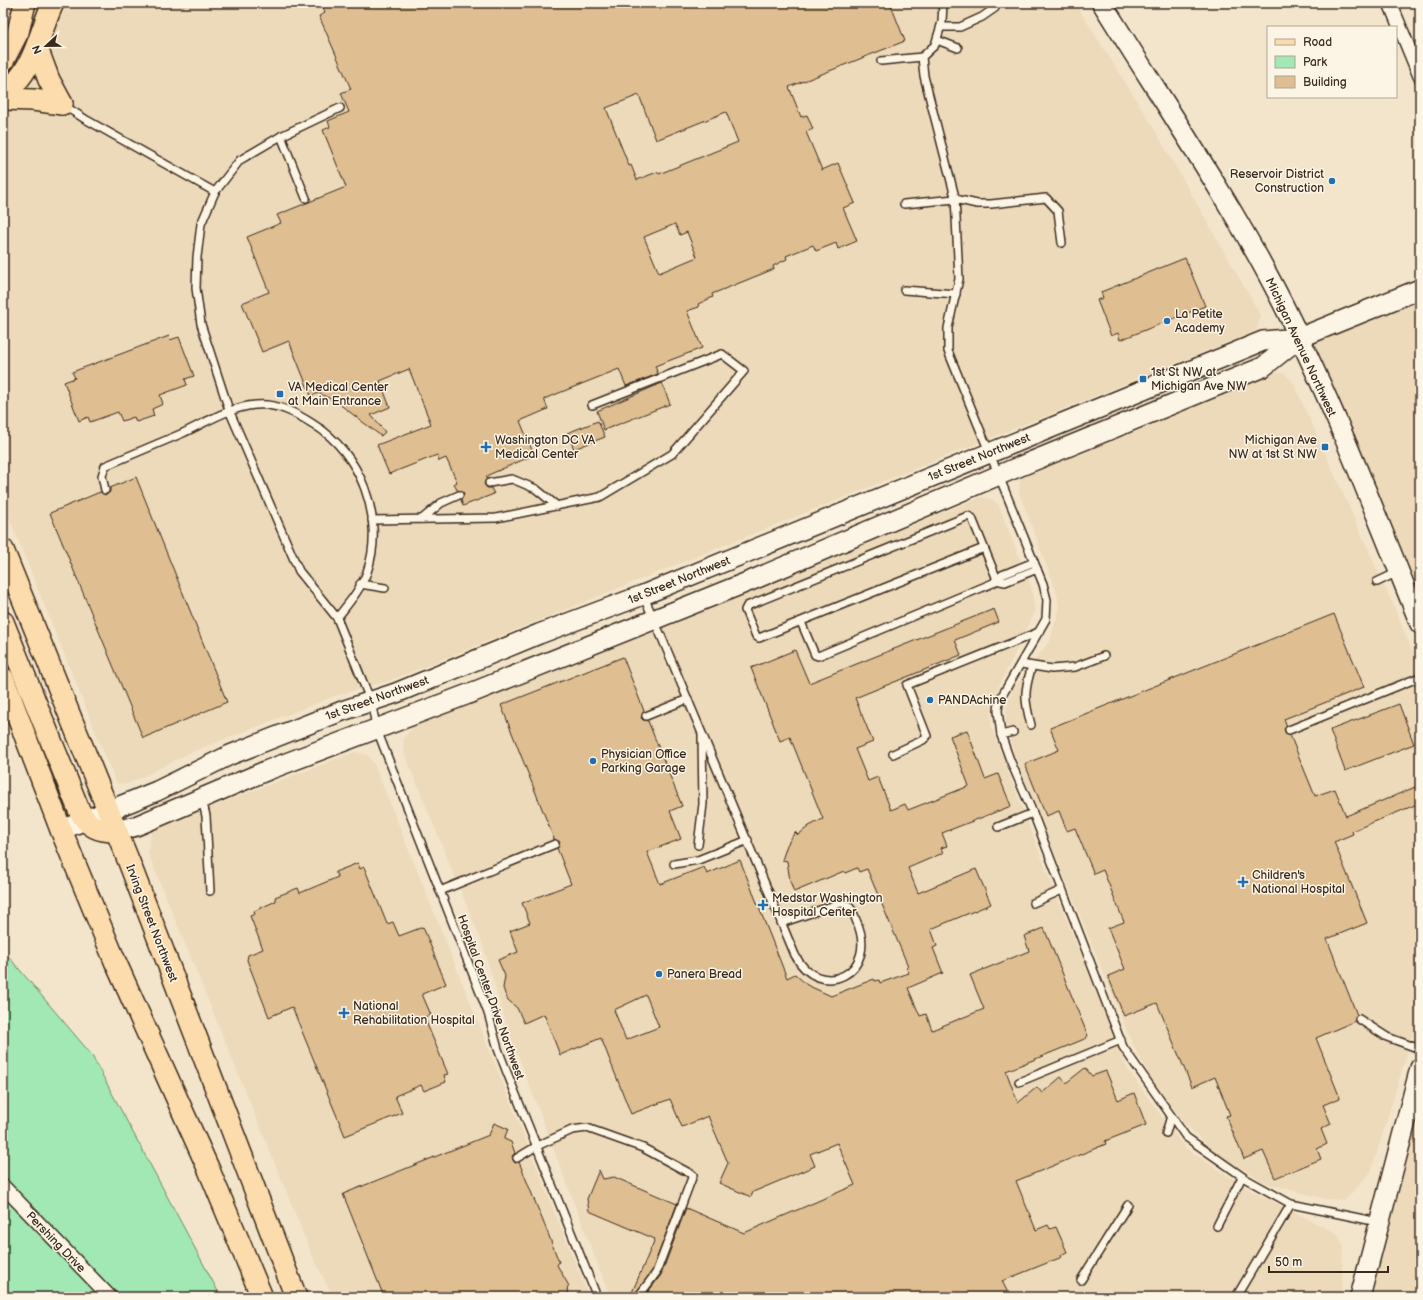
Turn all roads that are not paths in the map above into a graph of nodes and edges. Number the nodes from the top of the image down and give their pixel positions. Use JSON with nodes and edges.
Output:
{"nodes":[{"id":1,"x":25,"y":3,"type":"edge"},
{"id":2,"x":53,"y":3,"type":"edge"},
{"id":3,"x":943,"y":3,"type":"edge"},
{"id":4,"x":1102,"y":3,"type":"edge"},
{"id":5,"x":1390,"y":3,"type":"edge"},
{"id":6,"x":995,"y":8,"type":"dead end"},
{"id":7,"x":941,"y":26,"type":"junction"},
{"id":8,"x":937,"y":40,"type":"junction"},
{"id":9,"x":37,"y":48,"type":"junction"},
{"id":10,"x":958,"y":48,"type":"dead end"},
{"id":11,"x":922,"y":56,"type":"junction"},
{"id":12,"x":3,"y":61,"type":"edge"},
{"id":13,"x":881,"y":61,"type":"dead end"},
{"id":14,"x":1420,"y":76,"type":"edge"},
{"id":15,"x":3,"y":95,"type":"edge"},
{"id":16,"x":3,"y":99,"type":"edge"},
{"id":17,"x":62,"y":104,"type":"junction"},
{"id":18,"x":340,"y":108,"type":"dead end"},
{"id":19,"x":281,"y":136,"type":"junction"},
{"id":20,"x":215,"y":192,"type":"junction"},
{"id":21,"x":306,"y":198,"type":"dead end"},
{"id":22,"x":955,"y":199,"type":"junction"},
{"id":23,"x":904,"y":204,"type":"dead end"},
{"id":24,"x":1062,"y":243,"type":"dead end"},
{"id":25,"x":1420,"y":289,"type":"edge"},
{"id":26,"x":904,"y":290,"type":"dead end"},
{"id":27,"x":956,"y":294,"type":"junction"},
{"id":28,"x":1299,"y":338,"type":"junction"},
{"id":29,"x":592,"y":405,"type":"dead end"},
{"id":30,"x":228,"y":410,"type":"junction"},
{"id":31,"x":990,"y":452,"type":"junction"},
{"id":32,"x":999,"y":475,"type":"junction"},
{"id":33,"x":489,"y":483,"type":"dead end"},
{"id":34,"x":104,"y":490,"type":"dead end"},
{"id":35,"x":459,"y":495,"type":"dead end"},
{"id":36,"x":557,"y":506,"type":"junction"},
{"id":37,"x":422,"y":519,"type":"junction"},
{"id":38,"x":372,"y":520,"type":"junction"},
{"id":39,"x":984,"y":548,"type":"junction"},
{"id":40,"x":3,"y":550,"type":"edge"},
{"id":41,"x":1036,"y":565,"type":"junction"},
{"id":42,"x":1399,"y":572,"type":"junction"},
{"id":43,"x":996,"y":580,"type":"junction"},
{"id":44,"x":1377,"y":582,"type":"dead end"},
{"id":45,"x":360,"y":584,"type":"junction"},
{"id":46,"x":385,"y":588,"type":"dead end"},
{"id":47,"x":643,"y":595,"type":"junction"},
{"id":48,"x":337,"y":618,"type":"junction"},
{"id":49,"x":654,"y":619,"type":"junction"},
{"id":50,"x":3,"y":622,"type":"edge"},
{"id":51,"x":801,"y":622,"type":"junction"},
{"id":52,"x":1420,"y":624,"type":"edge"},
{"id":53,"x":1039,"y":632,"type":"junction"},
{"id":54,"x":1104,"y":656,"type":"dead end"},
{"id":55,"x":1021,"y":664,"type":"junction"},
{"id":56,"x":1032,"y":666,"type":"junction"},
{"id":57,"x":1420,"y":676,"type":"edge"},
{"id":58,"x":3,"y":678,"type":"edge"},
{"id":59,"x":688,"y":698,"type":"junction"},
{"id":60,"x":371,"y":702,"type":"junction"},
{"id":61,"x":646,"y":716,"type":"dead end"},
{"id":62,"x":1031,"y":725,"type":"dead end"},
{"id":63,"x":377,"y":730,"type":"junction"},
{"id":64,"x":1288,"y":730,"type":"dead end"},
{"id":65,"x":702,"y":731,"type":"junction"},
{"id":66,"x":1013,"y":732,"type":"dead end"},
{"id":67,"x":1002,"y":735,"type":"junction"},
{"id":68,"x":893,"y":754,"type":"dead end"},
{"id":69,"x":202,"y":799,"type":"junction"},
{"id":70,"x":108,"y":811,"type":"junction"},
{"id":71,"x":1033,"y":813,"type":"junction"},
{"id":72,"x":85,"y":821,"type":"junction"},
{"id":73,"x":998,"y":827,"type":"dead end"},
{"id":74,"x":61,"y":830,"type":"junction"},
{"id":75,"x":116,"y":831,"type":"junction"},
{"id":76,"x":748,"y":840,"type":"junction"},
{"id":77,"x":556,"y":844,"type":"dead end"},
{"id":78,"x":698,"y":845,"type":"dead end"},
{"id":79,"x":674,"y":864,"type":"dead end"},
{"id":80,"x":1062,"y":890,"type":"junction"},
{"id":81,"x":210,"y":891,"type":"dead end"},
{"id":82,"x":440,"y":891,"type":"junction"},
{"id":83,"x":1033,"y":903,"type":"dead end"},
{"id":84,"x":781,"y":923,"type":"junction"},
{"id":85,"x":1359,"y":1020,"type":"dead end"},
{"id":86,"x":1121,"y":1040,"type":"junction"},
{"id":87,"x":1420,"y":1049,"type":"edge"},
{"id":88,"x":1420,"y":1068,"type":"edge"},
{"id":89,"x":1019,"y":1082,"type":"dead end"},
{"id":90,"x":1171,"y":1116,"type":"junction"},
{"id":91,"x":1166,"y":1133,"type":"dead end"},
{"id":92,"x":537,"y":1146,"type":"junction"},
{"id":93,"x":517,"y":1158,"type":"dead end"},
{"id":94,"x":1242,"y":1177,"type":"junction"},
{"id":95,"x":3,"y":1186,"type":"edge"},
{"id":96,"x":1291,"y":1204,"type":"junction"},
{"id":97,"x":1128,"y":1205,"type":"dead end"},
{"id":98,"x":1380,"y":1222,"type":"junction"},
{"id":99,"x":1217,"y":1226,"type":"dead end"},
{"id":100,"x":1081,"y":1280,"type":"dead end"},
{"id":101,"x":110,"y":1297,"type":"edge"},
{"id":102,"x":262,"y":1297,"type":"edge"},
{"id":103,"x":296,"y":1297,"type":"edge"},
{"id":104,"x":597,"y":1297,"type":"edge"},
{"id":105,"x":638,"y":1297,"type":"edge"},
{"id":106,"x":1236,"y":1297,"type":"edge"},
{"id":107,"x":1360,"y":1297,"type":"edge"}],
"edges":[{"from":1,"to":12,"type":"main road"},
{"from":2,"to":9,"type":"main road"},
{"from":3,"to":7,"type":"lane"},
{"from":4,"to":28,"type":"street","name":"Michigan Avenue Northwest"},
{"from":5,"to":14,"type":"street"},
{"from":6,"to":7,"type":"lane"},
{"from":7,"to":8,"type":"lane"},
{"from":8,"to":10,"type":"lane"},
{"from":8,"to":11,"type":"lane"},
{"from":9,"to":15,"type":"main road"},
{"from":9,"to":17,"type":"main road"},
{"from":11,"to":13,"type":"lane"},
{"from":11,"to":22,"type":"lane"},
{"from":16,"to":17,"type":"main road"},
{"from":17,"to":20,"type":"lane"},
{"from":18,"to":19,"type":"lane","name":"Hospital Center Drive Northwest"},
{"from":19,"to":20,"type":"lane","name":"Hospital Center Drive Northwest"},
{"from":19,"to":21,"type":"lane"},
{"from":20,"to":30,"type":"lane","name":"Hospital Center Drive Northwest"},
{"from":22,"to":23,"type":"lane"},
{"from":22,"to":24,"type":"lane"},
{"from":22,"to":27,"type":"lane"},
{"from":25,"to":28,"type":"street","name":"1st Street Northwest"},
{"from":26,"to":27,"type":"lane"},
{"from":27,"to":31,"type":"lane"},
{"from":28,"to":31,"type":"street","name":"1st Street Northwest"},
{"from":28,"to":32,"type":"street","name":"1st Street Northwest"},
{"from":28,"to":42,"type":"street","name":"Michigan Avenue Northwest"},
{"from":29,"to":36,"type":"lane"},
{"from":30,"to":34,"type":"lane"},
{"from":30,"to":38,"type":"lane"},
{"from":30,"to":48,"type":"lane","name":"Hospital Center Drive Northwest"},
{"from":31,"to":32,"type":"lane"},
{"from":31,"to":47,"type":"street","name":"1st Street Northwest"},
{"from":32,"to":41,"type":"lane"},
{"from":32,"to":49,"type":"street","name":"1st Street Northwest"},
{"from":33,"to":36,"type":"lane"},
{"from":35,"to":37,"type":"lane"},
{"from":36,"to":37,"type":"lane"},
{"from":37,"to":38,"type":"lane"},
{"from":38,"to":45,"type":"lane"},
{"from":39,"to":43,"type":"lane"},
{"from":39,"to":51,"type":"lane"},
{"from":39,"to":51,"type":"lane"},
{"from":40,"to":70,"type":"main road","name":"Irving Street Northwest"},
{"from":41,"to":43,"type":"lane"},
{"from":41,"to":53,"type":"lane"},
{"from":42,"to":44,"type":"lane"},
{"from":42,"to":52,"type":"street","name":"Michigan Avenue Northwest"},
{"from":43,"to":51,"type":"lane"},
{"from":45,"to":46,"type":"lane"},
{"from":45,"to":48,"type":"lane"},
{"from":47,"to":49,"type":"lane"},
{"from":47,"to":60,"type":"street","name":"1st Street Northwest"},
{"from":48,"to":60,"type":"lane","name":"Hospital Center Drive Northwest"},
{"from":49,"to":59,"type":"lane"},
{"from":49,"to":63,"type":"street","name":"1st Street Northwest"},
{"from":50,"to":72,"type":"main road"},
{"from":53,"to":55,"type":"lane"},
{"from":53,"to":68,"type":"lane"},
{"from":54,"to":56,"type":"lane"},
{"from":55,"to":56,"type":"lane"},
{"from":55,"to":67,"type":"lane"},
{"from":56,"to":62,"type":"lane"},
{"from":57,"to":64,"type":"lane"},
{"from":58,"to":74,"type":"main road"},
{"from":59,"to":61,"type":"lane"},
{"from":59,"to":65,"type":"lane"},
{"from":60,"to":63,"type":"lane","name":"Hospital Center Drive Northwest"},
{"from":60,"to":70,"type":"street","name":"1st Street Northwest"},
{"from":63,"to":69,"type":"street","name":"1st Street Northwest"},
{"from":63,"to":82,"type":"lane","name":"Hospital Center Drive Northwest"},
{"from":65,"to":76,"type":"lane"},
{"from":65,"to":78,"type":"lane"},
{"from":66,"to":67,"type":"lane"},
{"from":67,"to":71,"type":"lane"},
{"from":69,"to":75,"type":"street","name":"1st Street Northwest"},
{"from":69,"to":81,"type":"lane"},
{"from":70,"to":72,"type":"street","name":"1st Street Northwest"},
{"from":70,"to":75,"type":"main road","name":"Irving Street Northwest"},
{"from":71,"to":73,"type":"lane"},
{"from":71,"to":80,"type":"lane"},
{"from":72,"to":74,"type":"street","name":"1st Street Northwest"},
{"from":72,"to":75,"type":"main road"},
{"from":74,"to":102,"type":"main road"},
{"from":75,"to":103,"type":"main road","name":"Irving Street Northwest"},
{"from":76,"to":79,"type":"lane"},
{"from":76,"to":84,"type":"lane"},
{"from":77,"to":82,"type":"lane"},
{"from":80,"to":83,"type":"lane"},
{"from":80,"to":86,"type":"lane"},
{"from":82,"to":92,"type":"lane","name":"Hospital Center Drive Northwest"},
{"from":84,"to":84,"type":"lane"},
{"from":85,"to":87,"type":"lane"},
{"from":86,"to":89,"type":"lane"},
{"from":86,"to":90,"type":"lane"},
{"from":88,"to":98,"type":"street"},
{"from":90,"to":91,"type":"lane"},
{"from":90,"to":94,"type":"lane"},
{"from":92,"to":93,"type":"lane"},
{"from":92,"to":104,"type":"lane","name":"Hospital Center Drive Northwest"},
{"from":92,"to":105,"type":"lane"},
{"from":94,"to":96,"type":"lane"},
{"from":94,"to":99,"type":"lane"},
{"from":95,"to":101,"type":"street","name":"Pershing Drive"},
{"from":96,"to":98,"type":"lane"},
{"from":96,"to":106,"type":"lane"},
{"from":97,"to":100,"type":"lane"},
{"from":98,"to":107,"type":"street"}]}
